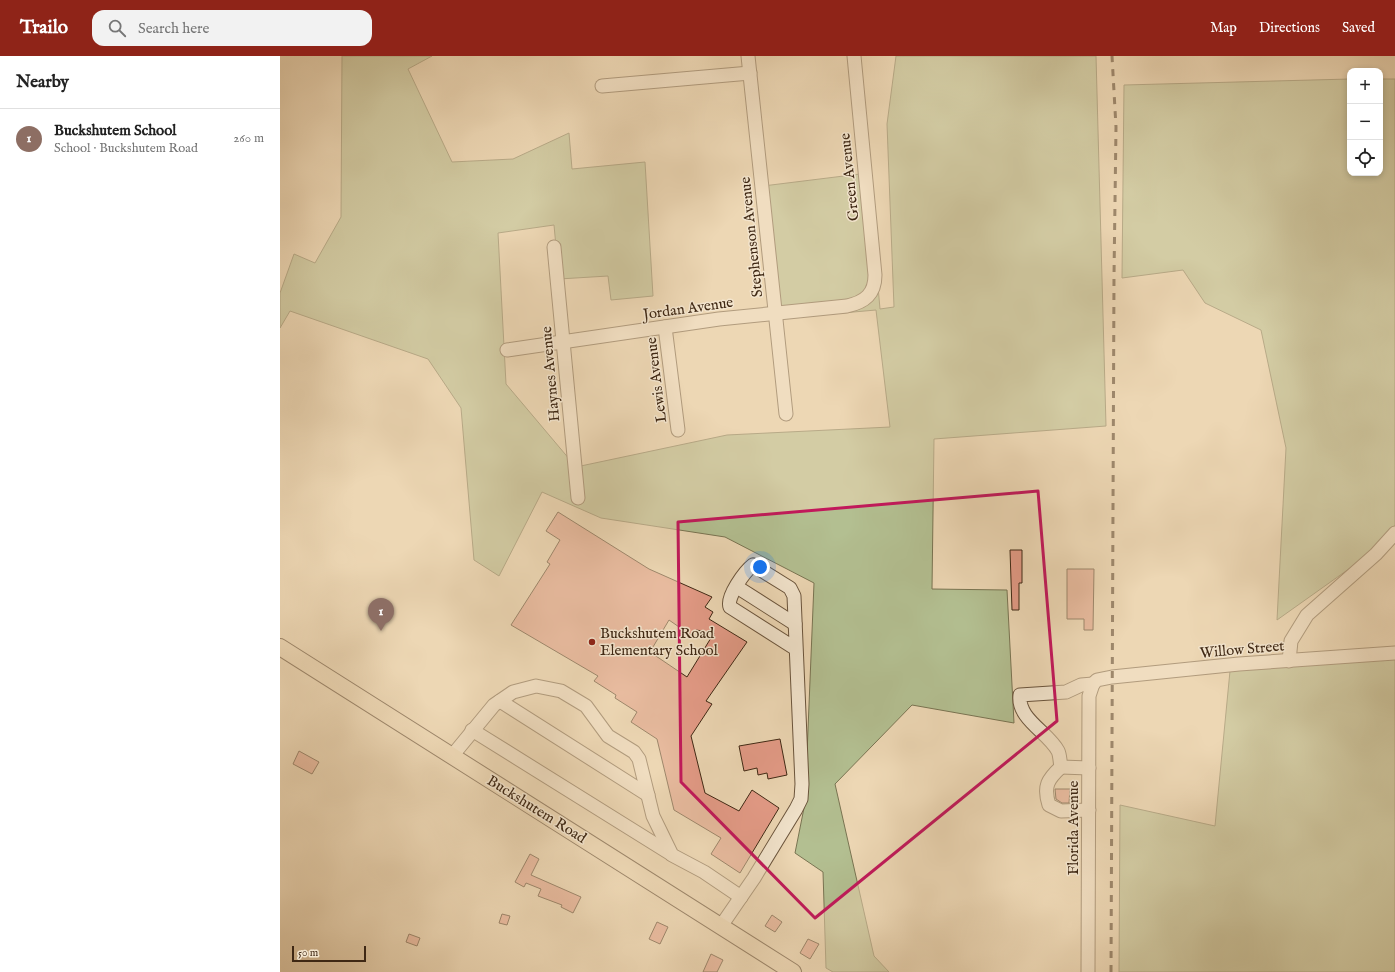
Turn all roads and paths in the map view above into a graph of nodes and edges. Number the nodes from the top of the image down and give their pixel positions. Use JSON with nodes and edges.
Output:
{"nodes":[{"id":1,"x":748,"y":56,"type":"edge"},
{"id":2,"x":854,"y":56,"type":"edge"},
{"id":3,"x":750,"y":73,"type":"junction"},
{"id":4,"x":602,"y":86,"type":"dead end"},
{"id":5,"x":554,"y":247,"type":"dead end"},
{"id":6,"x":871,"y":294,"type":"joint"},
{"id":7,"x":775,"y":313,"type":"junction"},
{"id":8,"x":665,"y":327,"type":"junction"},
{"id":9,"x":563,"y":342,"type":"junction"},
{"id":10,"x":507,"y":350,"type":"dead end"},
{"id":11,"x":786,"y":414,"type":"dead end"},
{"id":12,"x":678,"y":430,"type":"dead end"},
{"id":13,"x":578,"y":498,"type":"dead end"},
{"id":14,"x":1395,"y":533,"type":"edge"},
{"id":15,"x":737,"y":587,"type":"junction"},
{"id":16,"x":795,"y":624,"type":"junction"},
{"id":17,"x":280,"y":647,"type":"edge"},
{"id":18,"x":796,"y":649,"type":"junction"},
{"id":19,"x":1395,"y":653,"type":"edge"},
{"id":20,"x":1289,"y":661,"type":"junction"},
{"id":21,"x":1093,"y":684,"type":"junction"},
{"id":22,"x":500,"y":701,"type":"junction"},
{"id":23,"x":472,"y":730,"type":"junction"},
{"id":24,"x":452,"y":756,"type":"junction"},
{"id":25,"x":1061,"y":766,"type":"junction"},
{"id":26,"x":1089,"y":768,"type":"junction"},
{"id":27,"x":648,"y":795,"type":"junction"},
{"id":28,"x":1089,"y":810,"type":"junction"},
{"id":29,"x":672,"y":855,"type":"junction"},
{"id":30,"x":741,"y":897,"type":"junction"},
{"id":31,"x":721,"y":926,"type":"junction"},
{"id":32,"x":793,"y":972,"type":"edge"},
{"id":33,"x":1088,"y":972,"type":"edge"}],
"edges":[{"from":1,"to":3,"type":"street","name":"Stephenson Avenue"},
{"from":2,"to":6,"type":"street","name":"Green Avenue"},
{"from":3,"to":4,"type":"street"},
{"from":3,"to":7,"type":"street","name":"Stephenson Avenue"},
{"from":5,"to":9,"type":"street","name":"Haynes Avenue"},
{"from":6,"to":7,"type":"street","name":"Jordan Avenue"},
{"from":7,"to":8,"type":"street","name":"Jordan Avenue"},
{"from":7,"to":11,"type":"street","name":"Stephenson Avenue"},
{"from":8,"to":9,"type":"street","name":"Jordan Avenue"},
{"from":8,"to":12,"type":"street","name":"Lewis Avenue"},
{"from":9,"to":10,"type":"street","name":"Jordan Avenue"},
{"from":9,"to":13,"type":"street","name":"Haynes Avenue"},
{"from":14,"to":20,"type":"street"},
{"from":15,"to":16,"type":"street"},
{"from":15,"to":16,"type":"street"},
{"from":15,"to":18,"type":"street"},
{"from":16,"to":18,"type":"street"},
{"from":17,"to":24,"type":"main road","name":"Buckshutem Road"},
{"from":18,"to":30,"type":"street"},
{"from":19,"to":20,"type":"street","name":"Willow Street"},
{"from":20,"to":21,"type":"street","name":"Willow Street"},
{"from":21,"to":25,"type":"street","name":"Willow Street"},
{"from":21,"to":26,"type":"street","name":"Florida Avenue"},
{"from":22,"to":23,"type":"street"},
{"from":22,"to":27,"type":"street"},
{"from":22,"to":27,"type":"street"},
{"from":23,"to":24,"type":"street"},
{"from":23,"to":29,"type":"street"},
{"from":24,"to":31,"type":"main road","name":"Buckshutem Road"},
{"from":25,"to":26,"type":"street"},
{"from":25,"to":28,"type":"street"},
{"from":26,"to":28,"type":"street","name":"Florida Avenue"},
{"from":27,"to":29,"type":"street"},
{"from":28,"to":33,"type":"street","name":"Florida Avenue"},
{"from":29,"to":30,"type":"street"},
{"from":30,"to":31,"type":"street"},
{"from":31,"to":32,"type":"main road","name":"Buckshutem Road"}]}
